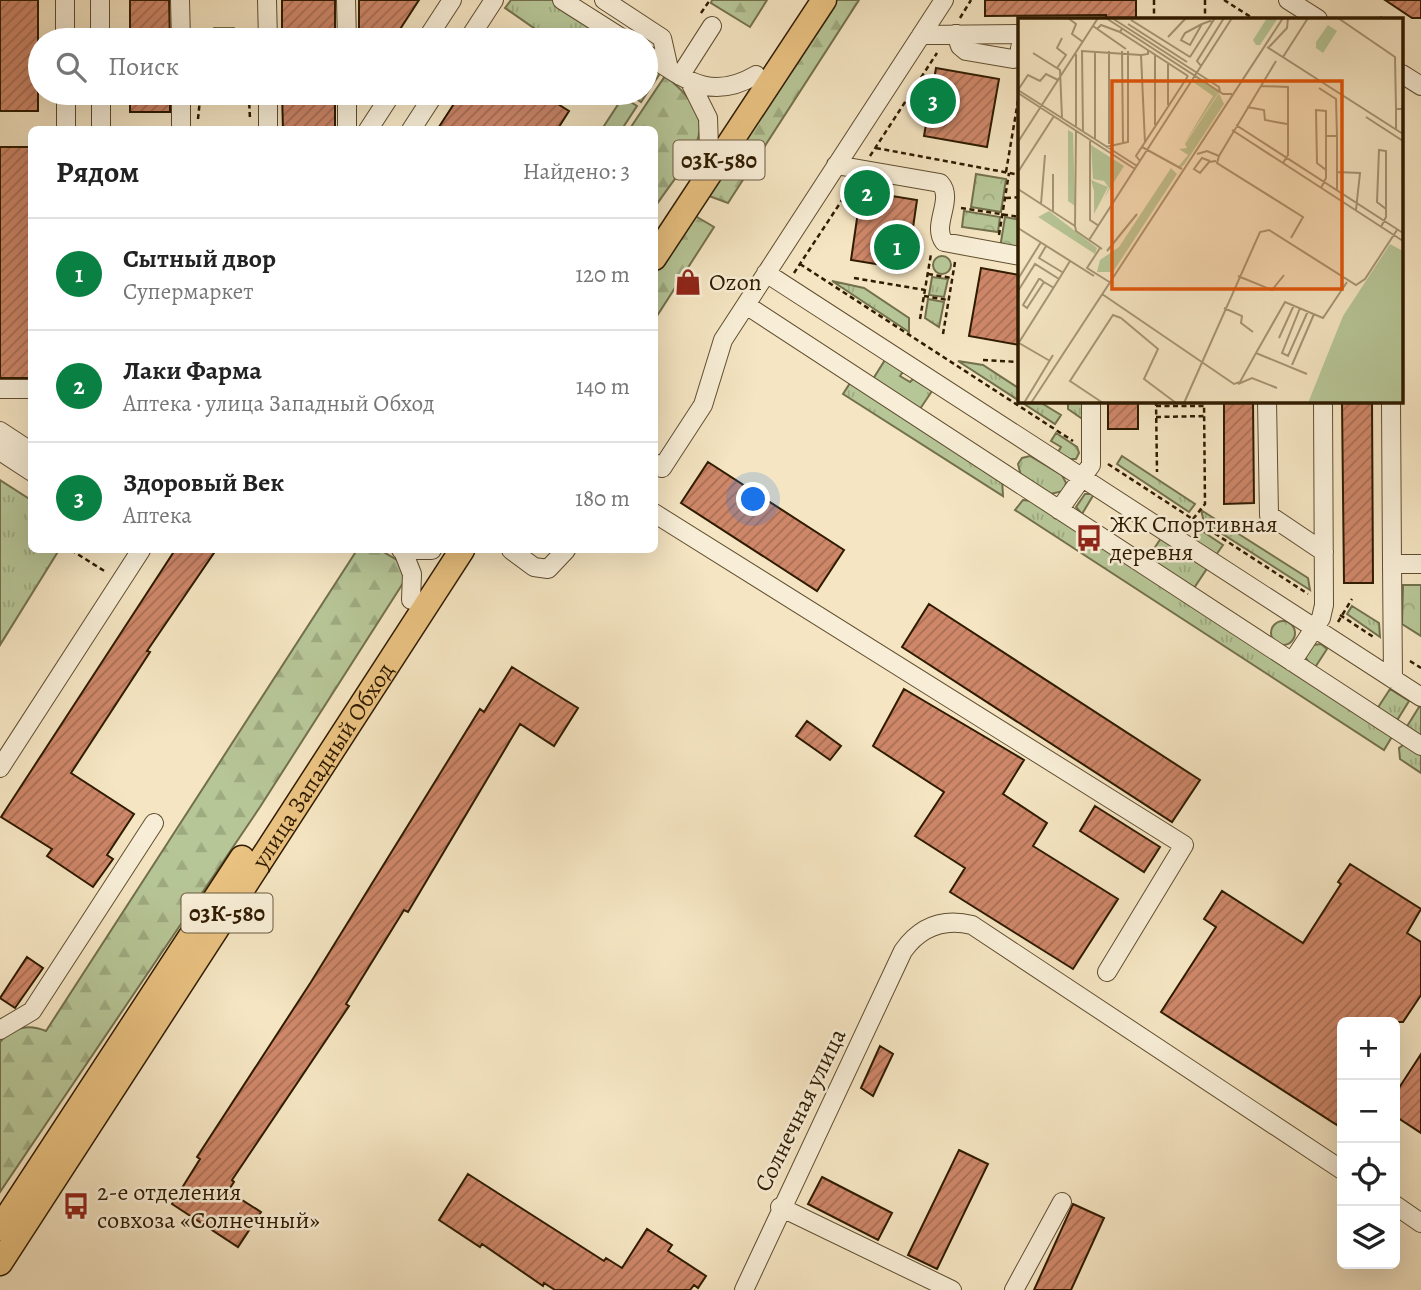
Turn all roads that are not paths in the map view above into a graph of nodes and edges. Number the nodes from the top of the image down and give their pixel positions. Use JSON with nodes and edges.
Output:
{"nodes":[{"id":1,"x":65,"y":0,"type":"edge"},
{"id":2,"x":100,"y":0,"type":"edge"},
{"id":3,"x":180,"y":0,"type":"edge"},
{"id":4,"x":267,"y":0,"type":"edge"},
{"id":5,"x":346,"y":0,"type":"edge"},
{"id":6,"x":452,"y":0,"type":"edge"},
{"id":7,"x":494,"y":0,"type":"edge"},
{"id":8,"x":562,"y":0,"type":"edge"},
{"id":9,"x":604,"y":0,"type":"edge"},
{"id":10,"x":805,"y":0,"type":"edge"},
{"id":11,"x":824,"y":0,"type":"edge"},
{"id":12,"x":944,"y":0,"type":"edge"},
{"id":13,"x":1288,"y":0,"type":"edge"},
{"id":14,"x":1316,"y":18,"type":"edge"},
{"id":15,"x":712,"y":26,"type":"dead end"},
{"id":16,"x":65,"y":28,"type":"edge"},
{"id":17,"x":100,"y":28,"type":"edge"},
{"id":18,"x":181,"y":28,"type":"edge"},
{"id":19,"x":268,"y":28,"type":"edge"},
{"id":20,"x":347,"y":28,"type":"edge"},
{"id":21,"x":434,"y":28,"type":"edge"},
{"id":22,"x":476,"y":28,"type":"edge"},
{"id":23,"x":606,"y":28,"type":"edge"},
{"id":24,"x":647,"y":28,"type":"edge"},
{"id":25,"x":921,"y":34,"type":"junction"},
{"id":26,"x":953,"y":34,"type":"junction"},
{"id":27,"x":1018,"y":34,"type":"edge"},
{"id":28,"x":658,"y":35,"type":"edge"},
{"id":29,"x":1018,"y":57,"type":"edge"},
{"id":30,"x":658,"y":62,"type":"edge"},
{"id":31,"x":756,"y":75,"type":"junction"},
{"id":32,"x":1404,"y":75,"type":"edge"},
{"id":33,"x":679,"y":76,"type":"junction"},
{"id":34,"x":1421,"y":86,"type":"edge"},
{"id":35,"x":66,"y":105,"type":"edge"},
{"id":36,"x":100,"y":105,"type":"edge"},
{"id":37,"x":181,"y":105,"type":"edge"},
{"id":38,"x":268,"y":105,"type":"edge"},
{"id":39,"x":347,"y":105,"type":"edge"},
{"id":40,"x":384,"y":105,"type":"edge"},
{"id":41,"x":427,"y":105,"type":"edge"},
{"id":42,"x":66,"y":126,"type":"edge"},
{"id":43,"x":101,"y":126,"type":"edge"},
{"id":44,"x":181,"y":126,"type":"edge"},
{"id":45,"x":268,"y":126,"type":"edge"},
{"id":46,"x":347,"y":126,"type":"edge"},
{"id":47,"x":371,"y":126,"type":"edge"},
{"id":48,"x":414,"y":126,"type":"edge"},
{"id":49,"x":709,"y":148,"type":"junction"},
{"id":50,"x":836,"y":165,"type":"junction"},
{"id":51,"x":658,"y":227,"type":"edge"},
{"id":52,"x":658,"y":252,"type":"edge"},
{"id":53,"x":1018,"y":256,"type":"edge"},
{"id":54,"x":766,"y":273,"type":"junction"},
{"id":55,"x":746,"y":305,"type":"junction"},
{"id":56,"x":28,"y":389,"type":"edge"},
{"id":57,"x":0,"y":390,"type":"edge"},
{"id":58,"x":1091,"y":402,"type":"edge"},
{"id":59,"x":1267,"y":402,"type":"edge"},
{"id":60,"x":1323,"y":402,"type":"edge"},
{"id":61,"x":1391,"y":402,"type":"edge"},
{"id":62,"x":0,"y":431,"type":"edge"},
{"id":63,"x":28,"y":449,"type":"edge"},
{"id":64,"x":0,"y":451,"type":"edge"},
{"id":65,"x":28,"y":468,"type":"edge"},
{"id":66,"x":658,"y":469,"type":"edge"},
{"id":67,"x":1083,"y":478,"type":"junction"},
{"id":68,"x":1059,"y":510,"type":"junction"},
{"id":69,"x":658,"y":516,"type":"edge"},
{"id":70,"x":1324,"y":552,"type":"junction"},
{"id":71,"x":139,"y":553,"type":"edge"},
{"id":72,"x":403,"y":553,"type":"edge"},
{"id":73,"x":440,"y":553,"type":"edge"},
{"id":74,"x":460,"y":553,"type":"edge"},
{"id":75,"x":515,"y":553,"type":"edge"},
{"id":76,"x":563,"y":553,"type":"edge"},
{"id":77,"x":1392,"y":564,"type":"junction"},
{"id":78,"x":1421,"y":564,"type":"edge"},
{"id":79,"x":411,"y":600,"type":"junction"},
{"id":80,"x":1321,"y":632,"type":"junction"},
{"id":81,"x":1292,"y":662,"type":"junction"},
{"id":82,"x":1393,"y":679,"type":"junction"},
{"id":83,"x":1421,"y":697,"type":"edge"},
{"id":84,"x":1421,"y":746,"type":"edge"},
{"id":85,"x":0,"y":768,"type":"edge"},
{"id":86,"x":154,"y":823,"type":"dead end"},
{"id":87,"x":1107,"y":972,"type":"dead end"},
{"id":88,"x":0,"y":1030,"type":"edge"},
{"id":89,"x":1337,"y":1167,"type":"edge"},
{"id":90,"x":36,"y":1174,"type":"junction"},
{"id":91,"x":1062,"y":1202,"type":"dead end"},
{"id":92,"x":1396,"y":1206,"type":"edge"},
{"id":93,"x":780,"y":1208,"type":"junction"},
{"id":94,"x":0,"y":1209,"type":"edge"},
{"id":95,"x":1421,"y":1223,"type":"edge"},
{"id":96,"x":0,"y":1228,"type":"edge"},
{"id":97,"x":1,"y":1257,"type":"edge"},
{"id":98,"x":744,"y":1290,"type":"edge"},
{"id":99,"x":952,"y":1290,"type":"edge"},
{"id":100,"x":1014,"y":1290,"type":"edge"}],
"edges":[{"from":1,"to":16,"type":"street"},
{"from":2,"to":17,"type":"street"},
{"from":3,"to":18,"type":"street"},
{"from":4,"to":19,"type":"street"},
{"from":5,"to":20,"type":"street"},
{"from":6,"to":21,"type":"street"},
{"from":7,"to":22,"type":"street"},
{"from":8,"to":23,"type":"street"},
{"from":9,"to":24,"type":"street"},
{"from":10,"to":31,"type":"highway","number":"03К-580"},
{"from":11,"to":52,"type":"highway","number":"03К-580"},
{"from":12,"to":25,"type":"street"},
{"from":13,"to":14,"type":"street"},
{"from":15,"to":33,"type":"street"},
{"from":25,"to":26,"type":"street"},
{"from":25,"to":50,"type":"street"},
{"from":26,"to":27,"type":"street"},
{"from":26,"to":29,"type":"street"},
{"from":28,"to":33,"type":"street"},
{"from":30,"to":33,"type":"street"},
{"from":31,"to":33,"type":"street"},
{"from":31,"to":49,"type":"highway","number":"03К-580"},
{"from":32,"to":34,"type":"street"},
{"from":33,"to":49,"type":"street"},
{"from":35,"to":42,"type":"street"},
{"from":36,"to":43,"type":"street"},
{"from":37,"to":44,"type":"street"},
{"from":38,"to":45,"type":"street"},
{"from":39,"to":46,"type":"street"},
{"from":40,"to":47,"type":"street"},
{"from":41,"to":48,"type":"street"},
{"from":49,"to":51,"type":"highway","number":"03К-580"},
{"from":50,"to":53,"type":"street"},
{"from":50,"to":54,"type":"street"},
{"from":54,"to":55,"type":"street"},
{"from":54,"to":67,"type":"street"},
{"from":55,"to":66,"type":"street"},
{"from":55,"to":68,"type":"street"},
{"from":56,"to":57,"type":"street"},
{"from":58,"to":67,"type":"street"},
{"from":59,"to":70,"type":"street"},
{"from":60,"to":70,"type":"street"},
{"from":61,"to":77,"type":"street"},
{"from":62,"to":63,"type":"street"},
{"from":64,"to":65,"type":"street"},
{"from":67,"to":68,"type":"street"},
{"from":67,"to":80,"type":"street"},
{"from":68,"to":81,"type":"street"},
{"from":69,"to":87,"type":"street"},
{"from":70,"to":80,"type":"street"},
{"from":71,"to":85,"type":"street"},
{"from":72,"to":79,"type":"street"},
{"from":73,"to":79,"type":"highway","name":"улица Западный Обход","number":"03К-580"},
{"from":74,"to":97,"type":"highway","name":"улица Западный Обход","number":"03К-580"},
{"from":75,"to":76,"type":"street"},
{"from":77,"to":78,"type":"street"},
{"from":77,"to":82,"type":"street"},
{"from":79,"to":90,"type":"highway","name":"улица Западный Обход","number":"03К-580"},
{"from":80,"to":81,"type":"street"},
{"from":80,"to":82,"type":"street"},
{"from":81,"to":84,"type":"street"},
{"from":82,"to":83,"type":"street"},
{"from":86,"to":88,"type":"street"},
{"from":89,"to":93,"type":"street","name":"Солнечная улица"},
{"from":90,"to":94,"type":"street"},
{"from":90,"to":96,"type":"highway","name":"улица Западный Обход","number":"03К-580"},
{"from":91,"to":100,"type":"street"},
{"from":92,"to":95,"type":"street"},
{"from":93,"to":98,"type":"street","name":"Солнечная улица"},
{"from":93,"to":99,"type":"street"}]}
